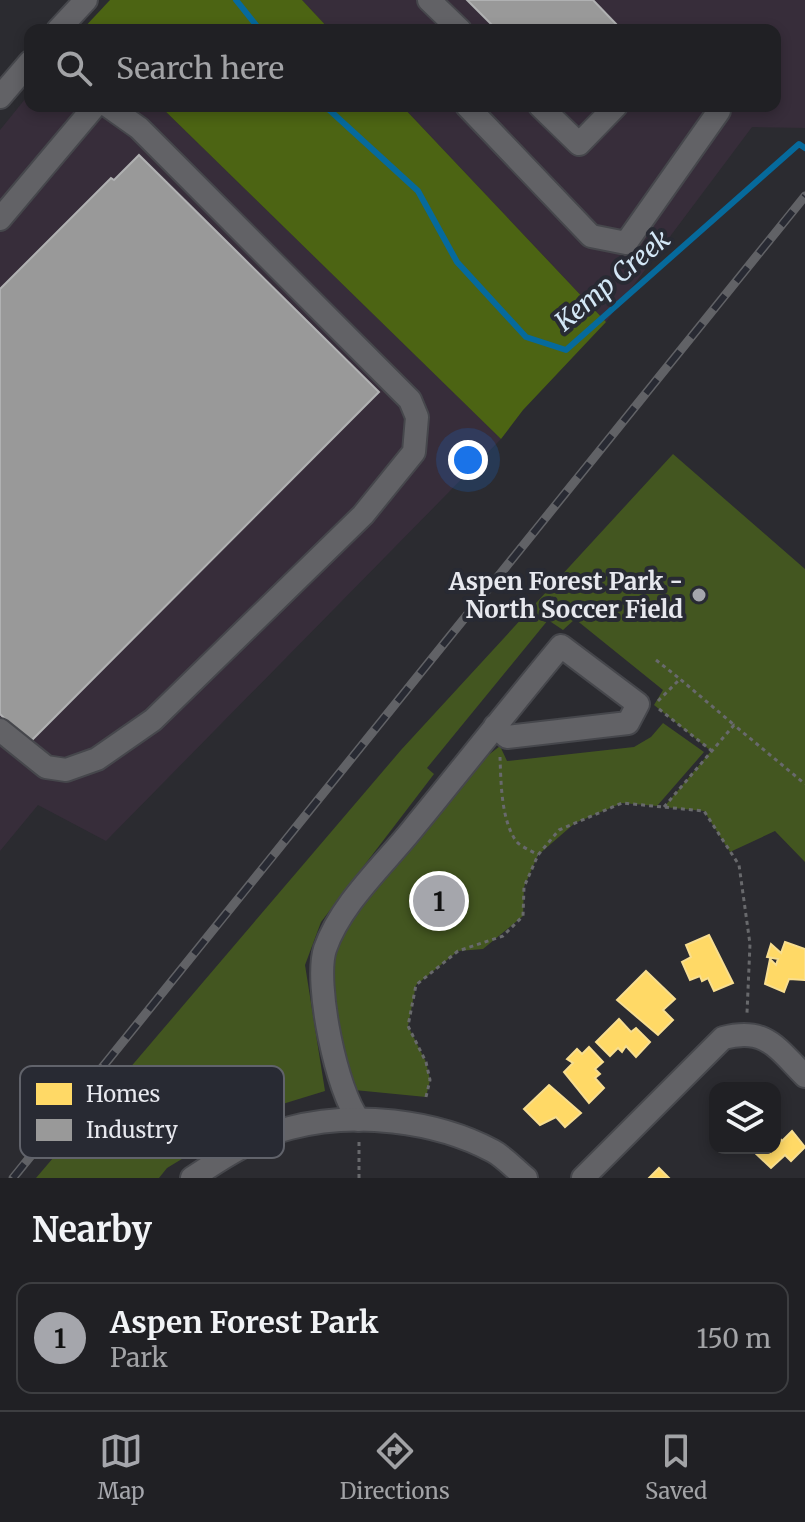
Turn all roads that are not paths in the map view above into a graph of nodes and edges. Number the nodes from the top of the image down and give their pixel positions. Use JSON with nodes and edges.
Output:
{"nodes":[{"id":1,"x":86,"y":0,"type":"edge"},
{"id":2,"x":429,"y":0,"type":"edge"},
{"id":3,"x":64,"y":24,"type":"edge"},
{"id":4,"x":453,"y":24,"type":"edge"},
{"id":5,"x":24,"y":69,"type":"edge"},
{"id":6,"x":0,"y":97,"type":"edge"},
{"id":7,"x":90,"y":112,"type":"edge"},
{"id":8,"x":116,"y":112,"type":"edge"},
{"id":9,"x":473,"y":112,"type":"edge"},
{"id":10,"x":546,"y":112,"type":"edge"},
{"id":11,"x":610,"y":112,"type":"edge"},
{"id":12,"x":718,"y":112,"type":"edge"},
{"id":13,"x":0,"y":219,"type":"edge"},
{"id":14,"x":0,"y":730,"type":"edge"},
{"id":15,"x":501,"y":732,"type":"junction"},
{"id":16,"x":805,"y":1076,"type":"edge"},
{"id":17,"x":359,"y":1120,"type":"junction"},
{"id":18,"x":284,"y":1130,"type":"edge"},
{"id":19,"x":222,"y":1158,"type":"edge"},
{"id":20,"x":192,"y":1178,"type":"edge"},
{"id":21,"x":526,"y":1178,"type":"edge"},
{"id":22,"x":583,"y":1178,"type":"edge"}],
"edges":[{"from":1,"to":3,"type":"street"},
{"from":2,"to":4,"type":"street"},
{"from":5,"to":6,"type":"street"},
{"from":7,"to":13,"type":"street"},
{"from":8,"to":14,"type":"street"},
{"from":9,"to":12,"type":"street"},
{"from":10,"to":11,"type":"street"},
{"from":15,"to":15,"type":"street"},
{"from":15,"to":17,"type":"street"},
{"from":16,"to":22,"type":"street"},
{"from":17,"to":18,"type":"street"},
{"from":17,"to":21,"type":"street"},
{"from":19,"to":20,"type":"street"}]}
